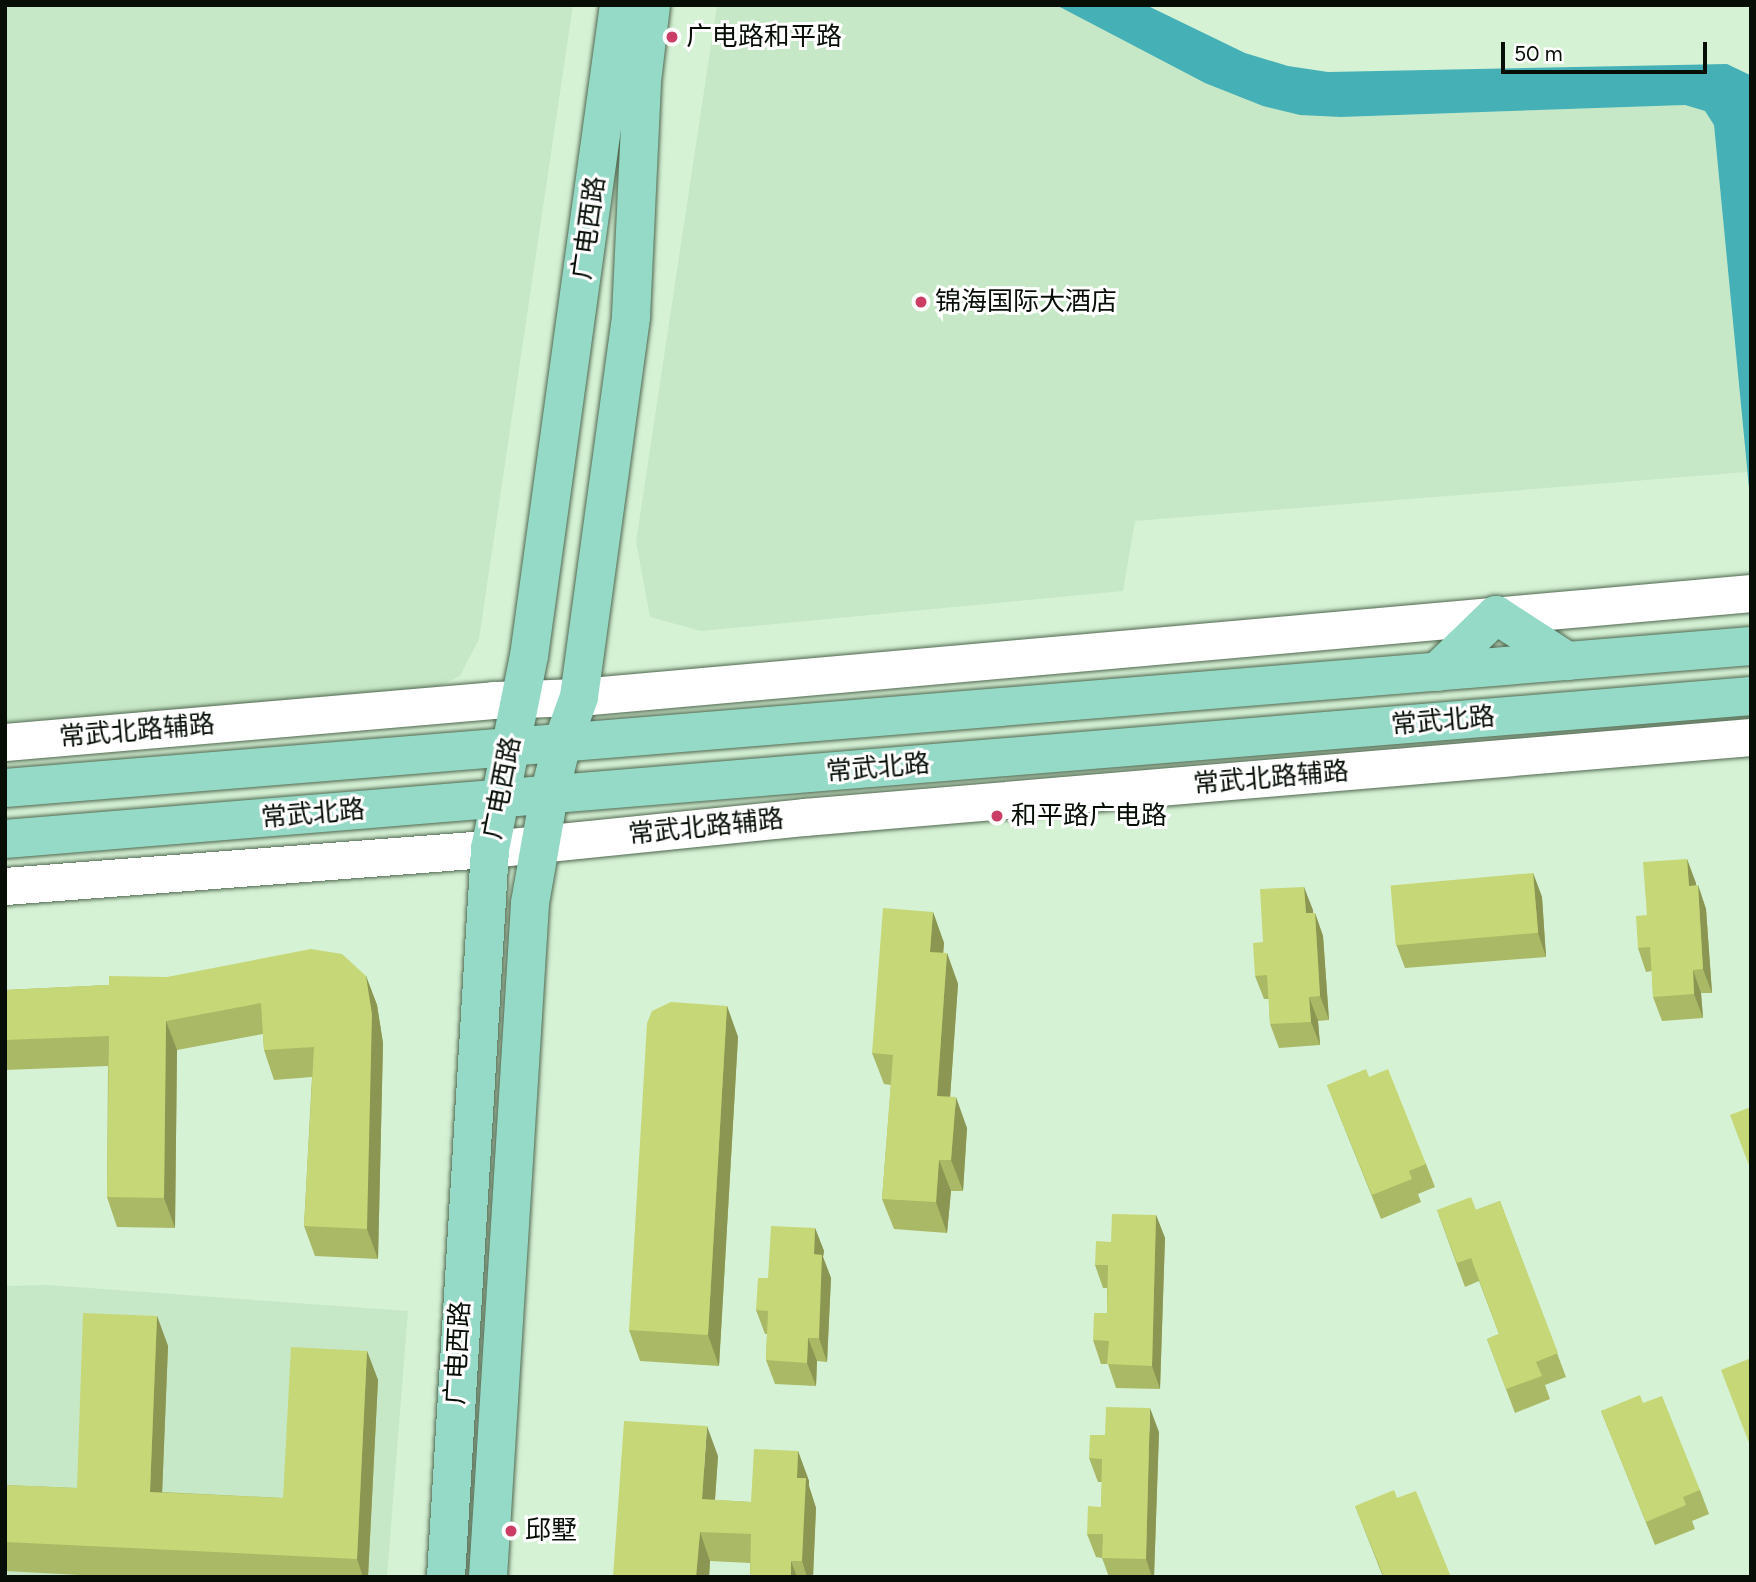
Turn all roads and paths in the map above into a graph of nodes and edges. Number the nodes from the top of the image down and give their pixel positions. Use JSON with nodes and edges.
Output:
{"nodes":[{"id":1,"x":619,"y":5,"type":"edge"},
{"id":2,"x":651,"y":5,"type":"edge"},
{"id":3,"x":1751,"y":593,"type":"edge"},
{"id":4,"x":1496,"y":615,"type":"junction"},
{"id":5,"x":1751,"y":646,"type":"edge"},
{"id":6,"x":1567,"y":661,"type":"junction"},
{"id":7,"x":1437,"y":672,"type":"junction"},
{"id":8,"x":1751,"y":696,"type":"edge"},
{"id":9,"x":579,"y":697,"type":"junction"},
{"id":10,"x":521,"y":700,"type":"junction"},
{"id":11,"x":1697,"y":700,"type":"junction"},
{"id":12,"x":1751,"y":723,"type":"edge"},
{"id":13,"x":1751,"y":737,"type":"edge"},
{"id":14,"x":5,"y":742,"type":"edge"},
{"id":15,"x":562,"y":744,"type":"junction"},
{"id":16,"x":509,"y":747,"type":"junction"},
{"id":17,"x":5,"y":788,"type":"edge"},
{"id":18,"x":549,"y":795,"type":"junction"},
{"id":19,"x":498,"y":799,"type":"junction"},
{"id":20,"x":5,"y":839,"type":"edge"},
{"id":21,"x":540,"y":844,"type":"junction"},
{"id":22,"x":490,"y":849,"type":"junction"},
{"id":23,"x":5,"y":886,"type":"edge"},
{"id":24,"x":446,"y":1577,"type":"edge"},
{"id":25,"x":488,"y":1577,"type":"edge"}],
"edges":[{"from":1,"to":10,"type":"main road","name":"广电西路"},
{"from":2,"to":9,"type":"main road","name":"广电西路"},
{"from":3,"to":4,"type":"street"},
{"from":4,"to":6,"type":"main road"},
{"from":4,"to":7,"type":"main road"},
{"from":4,"to":9,"type":"street"},
{"from":5,"to":6,"type":"main road","name":"常武北路"},
{"from":6,"to":7,"type":"main road","name":"常武北路"},
{"from":7,"to":15,"type":"main road","name":"常武北路"},
{"from":8,"to":11,"type":"main road","name":"常武北路"},
{"from":9,"to":10,"type":"street","name":"常武北路辅路"},
{"from":9,"to":15,"type":"main road","name":"广电西路"},
{"from":10,"to":14,"type":"street","name":"常武北路辅路"},
{"from":10,"to":16,"type":"main road","name":"广电西路"},
{"from":11,"to":12,"type":"main road"},
{"from":11,"to":18,"type":"main road","name":"常武北路"},
{"from":13,"to":21,"type":"street","name":"常武北路辅路"},
{"from":15,"to":16,"type":"main road","name":"常武北路"},
{"from":15,"to":18,"type":"main road","name":"广电西路"},
{"from":16,"to":17,"type":"main road","name":"常武北路"},
{"from":16,"to":19,"type":"main road","name":"广电西路"},
{"from":18,"to":19,"type":"main road","name":"常武北路"},
{"from":18,"to":21,"type":"main road","name":"广电西路"},
{"from":19,"to":20,"type":"main road","name":"常武北路"},
{"from":19,"to":22,"type":"main road","name":"广电西路"},
{"from":21,"to":22,"type":"street","name":"常武北路辅路"},
{"from":21,"to":25,"type":"main road","name":"广电西路"},
{"from":22,"to":23,"type":"street"},
{"from":22,"to":24,"type":"main road","name":"广电西路"}]}
